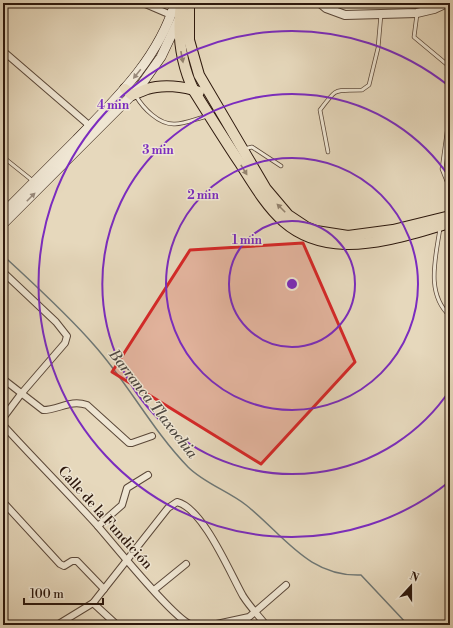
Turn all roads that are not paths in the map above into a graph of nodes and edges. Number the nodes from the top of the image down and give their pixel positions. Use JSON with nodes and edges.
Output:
{"nodes":[{"id":1,"x":143,"y":3,"type":"edge"},
{"id":2,"x":175,"y":3,"type":"edge"},
{"id":3,"x":320,"y":3,"type":"edge"},
{"id":4,"x":447,"y":3,"type":"edge"},
{"id":5,"x":186,"y":4,"type":"edge"},
{"id":6,"x":417,"y":13,"type":"junction"},
{"id":7,"x":381,"y":14,"type":"junction"},
{"id":8,"x":175,"y":16,"type":"junction"},
{"id":9,"x":3,"y":51,"type":"edge"},
{"id":10,"x":450,"y":67,"type":"edge"},
{"id":11,"x":194,"y":90,"type":"junction"},
{"id":12,"x":131,"y":93,"type":"junction"},
{"id":13,"x":211,"y":98,"type":"junction"},
{"id":14,"x":450,"y":111,"type":"edge"},
{"id":15,"x":210,"y":115,"type":"junction"},
{"id":16,"x":90,"y":126,"type":"junction"},
{"id":17,"x":242,"y":150,"type":"junction"},
{"id":18,"x":328,"y":152,"type":"dead end"},
{"id":19,"x":3,"y":157,"type":"edge"},
{"id":20,"x":281,"y":166,"type":"dead end"},
{"id":21,"x":34,"y":182,"type":"junction"},
{"id":22,"x":450,"y":189,"type":"edge"},
{"id":23,"x":3,"y":213,"type":"edge"},
{"id":24,"x":450,"y":216,"type":"edge"},
{"id":25,"x":3,"y":224,"type":"edge"},
{"id":26,"x":445,"y":225,"type":"edge"},
{"id":27,"x":3,"y":272,"type":"edge"},
{"id":28,"x":450,"y":316,"type":"edge"},
{"id":29,"x":3,"y":379,"type":"edge"},
{"id":30,"x":21,"y":394,"type":"junction"},
{"id":31,"x":3,"y":418,"type":"edge"},
{"id":32,"x":3,"y":425,"type":"edge"},
{"id":33,"x":152,"y":436,"type":"dead end"},
{"id":34,"x":148,"y":475,"type":"dead end"},
{"id":35,"x":3,"y":502,"type":"edge"},
{"id":36,"x":98,"y":526,"type":"junction"},
{"id":37,"x":126,"y":559,"type":"junction"},
{"id":38,"x":186,"y":564,"type":"dead end"},
{"id":39,"x":286,"y":585,"type":"dead end"},
{"id":40,"x":104,"y":588,"type":"junction"},
{"id":41,"x":154,"y":590,"type":"junction"},
{"id":42,"x":93,"y":603,"type":"junction"},
{"id":43,"x":254,"y":612,"type":"junction"},
{"id":44,"x":229,"y":624,"type":"edge"},
{"id":45,"x":57,"y":625,"type":"edge"},
{"id":46,"x":117,"y":625,"type":"edge"},
{"id":47,"x":192,"y":625,"type":"edge"},
{"id":48,"x":212,"y":625,"type":"edge"},
{"id":49,"x":266,"y":625,"type":"edge"}],
"edges":[{"from":1,"to":8,"type":"street"},
{"from":2,"to":8,"type":"main road"},
{"from":3,"to":7,"type":"street"},
{"from":4,"to":6,"type":"street"},
{"from":5,"to":8,"type":"main road"},
{"from":5,"to":13,"type":"main road"},
{"from":6,"to":7,"type":"street"},
{"from":6,"to":10,"type":"lane"},
{"from":7,"to":18,"type":"lane"},
{"from":8,"to":11,"type":"main road","one_way":true},
{"from":8,"to":12,"type":"main road"},
{"from":9,"to":16,"type":"street"},
{"from":11,"to":12,"type":"main road"},
{"from":11,"to":13,"type":"main road"},
{"from":11,"to":15,"type":"main road"},
{"from":12,"to":15,"type":"lane"},
{"from":12,"to":16,"type":"main road"},
{"from":25,"to":12,"type":"main road","one_way":true},
{"from":13,"to":17,"type":"main road"},
{"from":14,"to":22,"type":"lane"},
{"from":15,"to":26,"type":"main road","one_way":true},
{"from":16,"to":21,"type":"main road"},
{"from":17,"to":20,"type":"lane"},
{"from":24,"to":17,"type":"main road","one_way":true},
{"from":19,"to":21,"type":"lane"},
{"from":21,"to":23,"type":"main road"},
{"from":26,"to":28,"type":"lane"},
{"from":27,"to":30,"type":"street"},
{"from":29,"to":30,"type":"street"},
{"from":30,"to":31,"type":"street"},
{"from":30,"to":33,"type":"street"},
{"from":32,"to":36,"type":"street","name":"Calle de la Fundición"},
{"from":34,"to":36,"type":"street"},
{"from":35,"to":40,"type":"street"},
{"from":36,"to":37,"type":"street","name":"Calle de la Fundición"},
{"from":37,"to":40,"type":"street"},
{"from":37,"to":41,"type":"street","name":"Calle de la Fundición"},
{"from":37,"to":43,"type":"street"},
{"from":38,"to":41,"type":"street"},
{"from":39,"to":43,"type":"street"},
{"from":40,"to":42,"type":"street"},
{"from":41,"to":47,"type":"street","name":"Calle de la Fundición"},
{"from":42,"to":45,"type":"street"},
{"from":42,"to":46,"type":"street"},
{"from":43,"to":44,"type":"street"},
{"from":43,"to":49,"type":"street"},
{"from":44,"to":48,"type":"street"}]}
